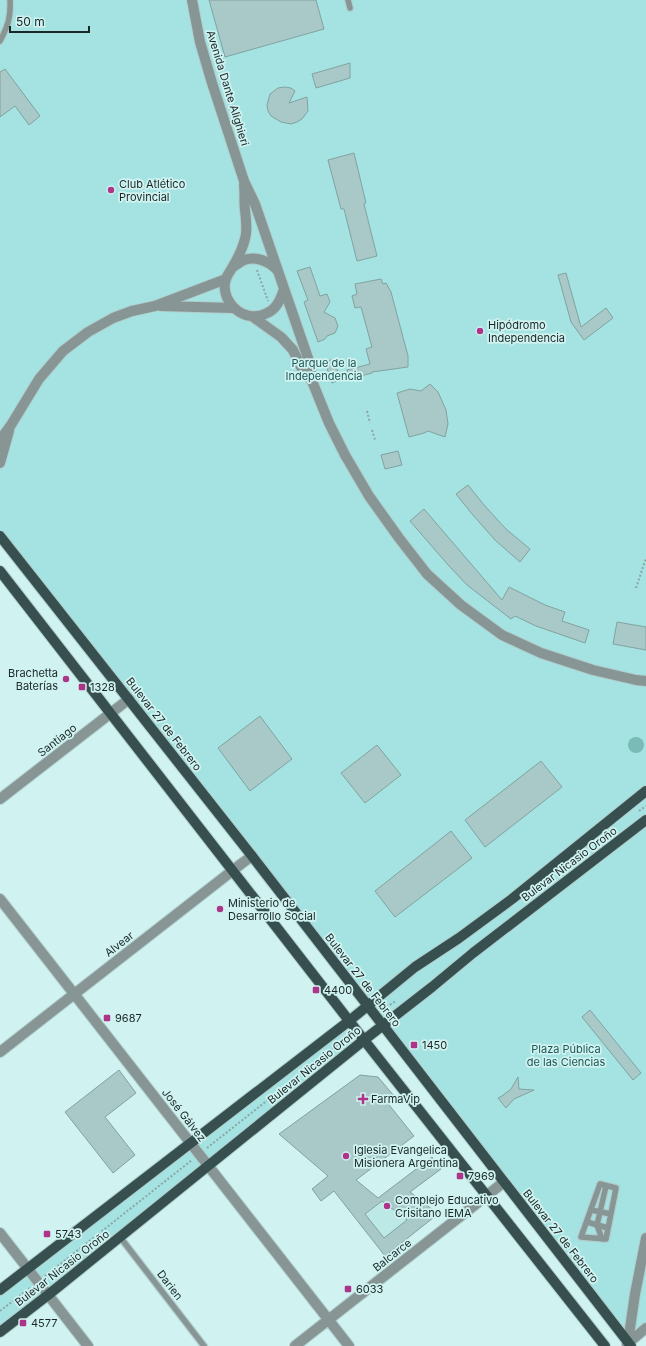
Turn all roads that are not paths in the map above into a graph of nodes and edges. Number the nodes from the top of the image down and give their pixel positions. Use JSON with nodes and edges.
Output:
{"nodes":[{"id":1,"x":10,"y":0,"type":"edge"},
{"id":2,"x":192,"y":0,"type":"edge"},
{"id":3,"x":348,"y":0,"type":"edge"},
{"id":4,"x":350,"y":8,"type":"dead end"},
{"id":5,"x":0,"y":41,"type":"edge"},
{"id":6,"x":244,"y":181,"type":"junction"},
{"id":7,"x":233,"y":267,"type":"junction"},
{"id":8,"x":278,"y":270,"type":"junction"},
{"id":9,"x":226,"y":279,"type":"junction"},
{"id":10,"x":284,"y":289,"type":"junction"},
{"id":11,"x":155,"y":306,"type":"junction"},
{"id":12,"x":233,"y":308,"type":"junction"},
{"id":13,"x":254,"y":317,"type":"junction"},
{"id":14,"x":312,"y":382,"type":"junction"},
{"id":15,"x":11,"y":426,"type":"junction"},
{"id":16,"x":0,"y":440,"type":"edge"},
{"id":17,"x":0,"y":463,"type":"edge"},
{"id":18,"x":0,"y":536,"type":"edge"},
{"id":19,"x":0,"y":571,"type":"edge"},
{"id":20,"x":641,"y":681,"type":"edge"},
{"id":21,"x":646,"y":686,"type":"edge"},
{"id":22,"x":129,"y":699,"type":"junction"},
{"id":23,"x":111,"y":713,"type":"junction"},
{"id":24,"x":646,"y":791,"type":"edge"},
{"id":25,"x":0,"y":799,"type":"edge"},
{"id":26,"x":646,"y":820,"type":"edge"},
{"id":27,"x":252,"y":856,"type":"junction"},
{"id":28,"x":233,"y":871,"type":"junction"},
{"id":29,"x":0,"y":899,"type":"edge"},
{"id":30,"x":74,"y":994,"type":"junction"},
{"id":31,"x":367,"y":1006,"type":"junction"},
{"id":32,"x":349,"y":1021,"type":"junction"},
{"id":33,"x":383,"y":1026,"type":"junction"},
{"id":34,"x":364,"y":1040,"type":"junction"},
{"id":35,"x":0,"y":1052,"type":"edge"},
{"id":36,"x":190,"y":1143,"type":"junction"},
{"id":37,"x":208,"y":1166,"type":"junction"},
{"id":38,"x":504,"y":1182,"type":"junction"},
{"id":39,"x":603,"y":1185,"type":"junction"},
{"id":40,"x":488,"y":1196,"type":"junction"},
{"id":41,"x":596,"y":1196,"type":"junction"},
{"id":42,"x":603,"y":1198,"type":"junction"},
{"id":43,"x":614,"y":1200,"type":"junction"},
{"id":44,"x":591,"y":1210,"type":"junction"},
{"id":45,"x":600,"y":1212,"type":"junction"},
{"id":46,"x":611,"y":1214,"type":"junction"},
{"id":47,"x":587,"y":1222,"type":"junction"},
{"id":48,"x":597,"y":1225,"type":"junction"},
{"id":49,"x":608,"y":1228,"type":"junction"},
{"id":50,"x":0,"y":1232,"type":"edge"},
{"id":51,"x":120,"y":1237,"type":"junction"},
{"id":52,"x":646,"y":1238,"type":"edge"},
{"id":53,"x":604,"y":1239,"type":"junction"},
{"id":54,"x":28,"y":1269,"type":"junction"},
{"id":55,"x":0,"y":1290,"type":"edge"},
{"id":56,"x":48,"y":1295,"type":"junction"},
{"id":57,"x":328,"y":1319,"type":"junction"},
{"id":58,"x":646,"y":1328,"type":"edge"},
{"id":59,"x":0,"y":1332,"type":"edge"},
{"id":60,"x":628,"y":1345,"type":"edge"},
{"id":61,"x":88,"y":1346,"type":"edge"},
{"id":62,"x":204,"y":1346,"type":"edge"},
{"id":63,"x":295,"y":1346,"type":"edge"},
{"id":64,"x":349,"y":1346,"type":"edge"},
{"id":65,"x":605,"y":1346,"type":"edge"}],
"edges":[{"from":1,"to":5,"type":"lane"},
{"from":2,"to":6,"type":"street","name":"Avenida Dante Alighieri"},
{"from":3,"to":4,"type":"lane"},
{"from":6,"to":7,"type":"street","name":"Avenida Dante Alighieri"},
{"from":6,"to":8,"type":"street","name":"Avenida Dante Alighieri"},
{"from":7,"to":8,"type":"street"},
{"from":7,"to":9,"type":"street"},
{"from":8,"to":10,"type":"street"},
{"from":9,"to":11,"type":"street"},
{"from":9,"to":12,"type":"street"},
{"from":10,"to":13,"type":"street"},
{"from":10,"to":14,"type":"street"},
{"from":11,"to":12,"type":"street"},
{"from":11,"to":15,"type":"street"},
{"from":12,"to":13,"type":"street"},
{"from":13,"to":14,"type":"street"},
{"from":14,"to":20,"type":"street"},
{"from":15,"to":16,"type":"street"},
{"from":15,"to":17,"type":"street"},
{"from":18,"to":22,"type":"main road","name":"Bulevar 27 de Febrero"},
{"from":19,"to":23,"type":"main road"},
{"from":20,"to":21,"type":"street"},
{"from":22,"to":23,"type":"street","name":"Santiago"},
{"from":22,"to":27,"type":"main road","name":"Bulevar 27 de Febrero"},
{"from":23,"to":25,"type":"street","name":"Santiago"},
{"from":23,"to":28,"type":"main road"},
{"from":24,"to":31,"type":"main road","name":"Bulevar Nicasio Oroño"},
{"from":26,"to":33,"type":"main road","name":"Bulevar Nicasio Oroño"},
{"from":27,"to":28,"type":"street","name":"Alvear"},
{"from":27,"to":31,"type":"main road","name":"Bulevar 27 de Febrero"},
{"from":28,"to":30,"type":"street","name":"Alvear"},
{"from":28,"to":32,"type":"main road"},
{"from":29,"to":30,"type":"street","name":"José Gálvez"},
{"from":30,"to":35,"type":"street","name":"Alvear"},
{"from":30,"to":36,"type":"street","name":"José Gálvez"},
{"from":31,"to":32,"type":"main road","name":"Bulevar Nicasio Oroño"},
{"from":31,"to":33,"type":"main road","name":"Bulevar 27 de Febrero"},
{"from":32,"to":34,"type":"main road"},
{"from":32,"to":36,"type":"main road","name":"Bulevar Nicasio Oroño"},
{"from":33,"to":34,"type":"main road","name":"Bulevar Nicasio Oroño"},
{"from":33,"to":38,"type":"main road","name":"Bulevar 27 de Febrero"},
{"from":34,"to":37,"type":"main road","name":"Bulevar Nicasio Oroño"},
{"from":34,"to":40,"type":"main road"},
{"from":36,"to":37,"type":"street","name":"José Gálvez"},
{"from":36,"to":54,"type":"main road","name":"Bulevar Nicasio Oroño"},
{"from":37,"to":51,"type":"main road","name":"Bulevar Nicasio Oroño"},
{"from":37,"to":57,"type":"street","name":"José Gálvez"},
{"from":38,"to":40,"type":"street","name":"Balcarce"},
{"from":38,"to":60,"type":"main road","name":"Bulevar 27 de Febrero"},
{"from":39,"to":41,"type":"lane"},
{"from":39,"to":42,"type":"lane"},
{"from":39,"to":43,"type":"lane"},
{"from":40,"to":57,"type":"street","name":"Balcarce"},
{"from":40,"to":65,"type":"main road"},
{"from":41,"to":42,"type":"lane"},
{"from":41,"to":44,"type":"lane"},
{"from":42,"to":43,"type":"lane"},
{"from":42,"to":45,"type":"lane"},
{"from":43,"to":46,"type":"lane"},
{"from":44,"to":45,"type":"lane"},
{"from":44,"to":47,"type":"lane"},
{"from":45,"to":46,"type":"lane"},
{"from":45,"to":48,"type":"lane"},
{"from":46,"to":49,"type":"lane"},
{"from":47,"to":48,"type":"lane"},
{"from":47,"to":53,"type":"lane"},
{"from":48,"to":49,"type":"lane"},
{"from":48,"to":53,"type":"lane"},
{"from":49,"to":53,"type":"lane"},
{"from":50,"to":54,"type":"street"},
{"from":51,"to":56,"type":"main road","name":"Bulevar Nicasio Oroño"},
{"from":51,"to":62,"type":"lane","name":"Darien"},
{"from":52,"to":60,"type":"street"},
{"from":54,"to":55,"type":"main road","name":"Bulevar Nicasio Oroño"},
{"from":54,"to":56,"type":"street"},
{"from":56,"to":59,"type":"main road","name":"Bulevar Nicasio Oroño"},
{"from":56,"to":61,"type":"street"},
{"from":57,"to":63,"type":"street","name":"Balcarce"},
{"from":57,"to":64,"type":"street","name":"José Gálvez"},
{"from":58,"to":60,"type":"street"}]}
